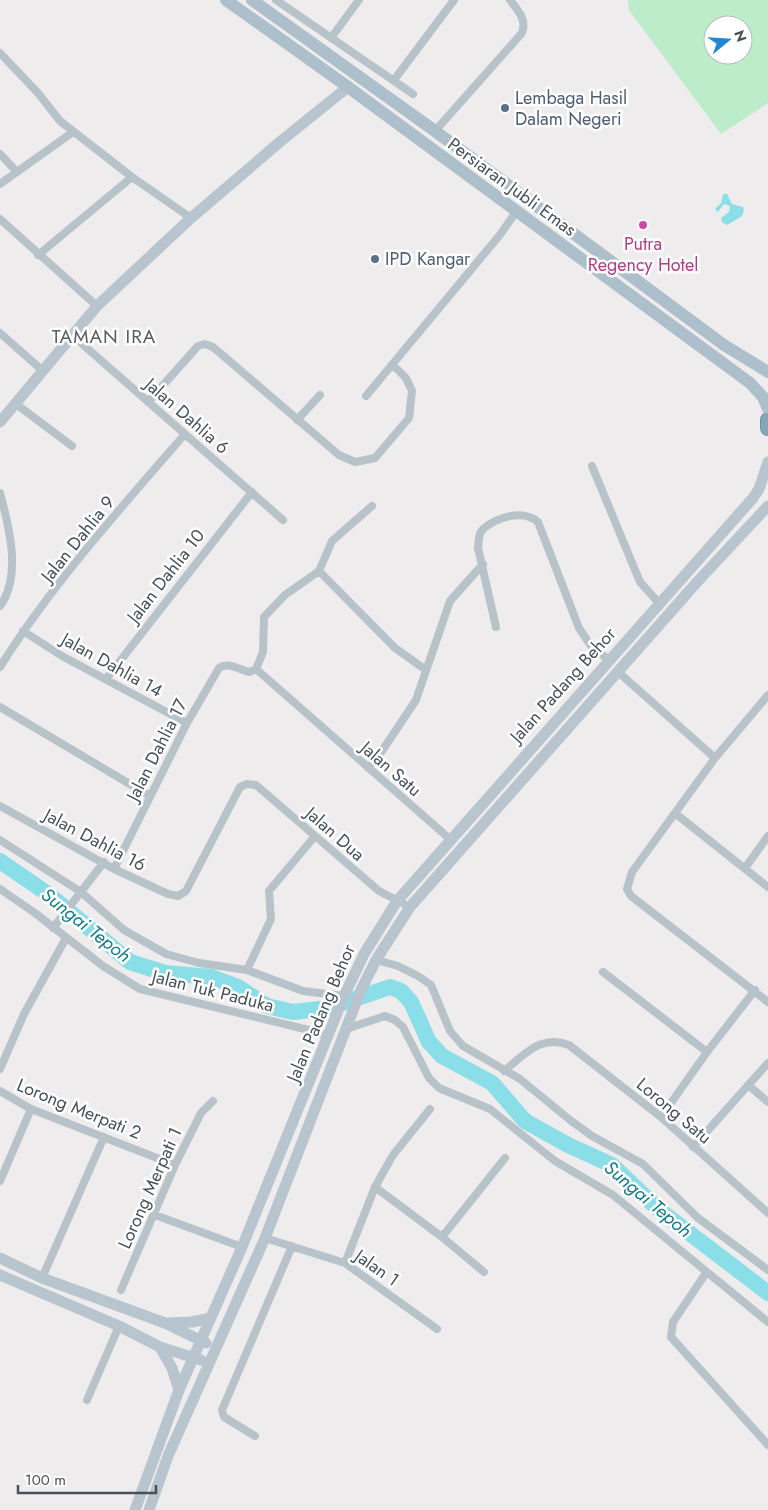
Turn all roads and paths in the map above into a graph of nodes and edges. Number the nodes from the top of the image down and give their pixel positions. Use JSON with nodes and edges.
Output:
{"nodes":[{"id":1,"x":226,"y":0,"type":"edge"},
{"id":2,"x":276,"y":0,"type":"edge"},
{"id":3,"x":359,"y":0,"type":"edge"},
{"id":4,"x":454,"y":0,"type":"edge"},
{"id":5,"x":510,"y":0,"type":"edge"},
{"id":6,"x":259,"y":2,"type":"edge"},
{"id":7,"x":332,"y":38,"type":"junction"},
{"id":8,"x":0,"y":53,"type":"edge"},
{"id":9,"x":394,"y":80,"type":"junction"},
{"id":10,"x":348,"y":87,"type":"junction"},
{"id":11,"x":413,"y":94,"type":"dead end"},
{"id":12,"x":435,"y":131,"type":"junction"},
{"id":13,"x":73,"y":132,"type":"junction"},
{"id":14,"x":0,"y":154,"type":"edge"},
{"id":15,"x":17,"y":172,"type":"junction"},
{"id":16,"x":132,"y":177,"type":"junction"},
{"id":17,"x":0,"y":184,"type":"edge"},
{"id":18,"x":516,"y":212,"type":"junction"},
{"id":19,"x":191,"y":218,"type":"junction"},
{"id":20,"x":0,"y":219,"type":"edge"},
{"id":21,"x":570,"y":230,"type":"junction"},
{"id":22,"x":560,"y":244,"type":"junction"},
{"id":23,"x":38,"y":255,"type":"junction"},
{"id":24,"x":97,"y":306,"type":"junction"},
{"id":25,"x":0,"y":333,"type":"edge"},
{"id":26,"x":72,"y":335,"type":"junction"},
{"id":27,"x":393,"y":365,"type":"junction"},
{"id":28,"x":44,"y":371,"type":"junction"},
{"id":29,"x":768,"y":372,"type":"edge"},
{"id":30,"x":320,"y":395,"type":"dead end"},
{"id":31,"x":366,"y":396,"type":"dead end"},
{"id":32,"x":148,"y":402,"type":"junction"},
{"id":33,"x":16,"y":404,"type":"junction"},
{"id":34,"x":768,"y":409,"type":"edge"},
{"id":35,"x":297,"y":420,"type":"junction"},
{"id":36,"x":768,"y":420,"type":"edge"},
{"id":37,"x":0,"y":422,"type":"edge"},
{"id":38,"x":768,"y":428,"type":"edge"},
{"id":39,"x":185,"y":434,"type":"junction"},
{"id":40,"x":72,"y":446,"type":"dead end"},
{"id":41,"x":768,"y":462,"type":"edge"},
{"id":42,"x":592,"y":466,"type":"dead end"},
{"id":43,"x":252,"y":492,"type":"junction"},
{"id":44,"x":0,"y":493,"type":"edge"},
{"id":45,"x":372,"y":506,"type":"dead end"},
{"id":46,"x":768,"y":506,"type":"edge"},
{"id":47,"x":283,"y":520,"type":"dead end"},
{"id":48,"x":483,"y":564,"type":"junction"},
{"id":49,"x":319,"y":571,"type":"junction"},
{"id":50,"x":659,"y":603,"type":"junction"},
{"id":51,"x":0,"y":606,"type":"edge"},
{"id":52,"x":496,"y":628,"type":"dead end"},
{"id":53,"x":23,"y":631,"type":"junction"},
{"id":54,"x":609,"y":660,"type":"junction"},
{"id":55,"x":0,"y":667,"type":"edge"},
{"id":56,"x":256,"y":670,"type":"junction"},
{"id":57,"x":426,"y":670,"type":"junction"},
{"id":58,"x":617,"y":672,"type":"junction"},
{"id":59,"x":106,"y":679,"type":"junction"},
{"id":60,"x":768,"y":695,"type":"edge"},
{"id":61,"x":0,"y":707,"type":"edge"},
{"id":62,"x":187,"y":723,"type":"junction"},
{"id":63,"x":716,"y":758,"type":"junction"},
{"id":64,"x":368,"y":768,"type":"junction"},
{"id":65,"x":150,"y":796,"type":"junction"},
{"id":66,"x":0,"y":806,"type":"edge"},
{"id":67,"x":676,"y":814,"type":"junction"},
{"id":68,"x":315,"y":836,"type":"junction"},
{"id":69,"x":768,"y":836,"type":"edge"},
{"id":70,"x":0,"y":840,"type":"edge"},
{"id":71,"x":451,"y":840,"type":"junction"},
{"id":72,"x":104,"y":862,"type":"junction"},
{"id":73,"x":745,"y":868,"type":"junction"},
{"id":74,"x":114,"y":869,"type":"junction"},
{"id":75,"x":768,"y":887,"type":"edge"},
{"id":76,"x":0,"y":889,"type":"edge"},
{"id":77,"x":81,"y":892,"type":"junction"},
{"id":78,"x":178,"y":896,"type":"joint"},
{"id":79,"x":397,"y":901,"type":"junction"},
{"id":80,"x":410,"y":907,"type":"junction"},
{"id":81,"x":53,"y":928,"type":"junction"},
{"id":82,"x":66,"y":938,"type":"junction"},
{"id":83,"x":376,"y":960,"type":"junction"},
{"id":84,"x":247,"y":970,"type":"junction"},
{"id":85,"x":603,"y":972,"type":"dead end"},
{"id":86,"x":755,"y":990,"type":"junction"},
{"id":87,"x":344,"y":996,"type":"junction"},
{"id":88,"x":768,"y":1002,"type":"edge"},
{"id":89,"x":348,"y":1025,"type":"junction"},
{"id":90,"x":330,"y":1034,"type":"junction"},
{"id":91,"x":707,"y":1052,"type":"junction"},
{"id":92,"x":768,"y":1063,"type":"edge"},
{"id":93,"x":0,"y":1069,"type":"edge"},
{"id":94,"x":504,"y":1071,"type":"junction"},
{"id":95,"x":748,"y":1085,"type":"junction"},
{"id":96,"x":0,"y":1091,"type":"edge"},
{"id":97,"x":213,"y":1101,"type":"dead end"},
{"id":98,"x":768,"y":1102,"type":"edge"},
{"id":99,"x":31,"y":1109,"type":"junction"},
{"id":100,"x":430,"y":1109,"type":"dead end"},
{"id":101,"x":661,"y":1117,"type":"junction"},
{"id":102,"x":104,"y":1137,"type":"junction"},
{"id":103,"x":693,"y":1147,"type":"junction"},
{"id":104,"x":505,"y":1158,"type":"dead end"},
{"id":105,"x":175,"y":1164,"type":"junction"},
{"id":106,"x":0,"y":1181,"type":"edge"},
{"id":107,"x":375,"y":1187,"type":"junction"},
{"id":108,"x":768,"y":1213,"type":"edge"},
{"id":109,"x":155,"y":1215,"type":"junction"},
{"id":110,"x":442,"y":1237,"type":"junction"},
{"id":111,"x":264,"y":1238,"type":"junction"},
{"id":112,"x":292,"y":1246,"type":"junction"},
{"id":113,"x":242,"y":1247,"type":"junction"},
{"id":114,"x":0,"y":1258,"type":"edge"},
{"id":115,"x":345,"y":1263,"type":"junction"},
{"id":116,"x":768,"y":1270,"type":"edge"},
{"id":117,"x":484,"y":1272,"type":"dead end"},
{"id":118,"x":706,"y":1273,"type":"junction"},
{"id":119,"x":0,"y":1276,"type":"edge"},
{"id":120,"x":42,"y":1278,"type":"junction"},
{"id":121,"x":121,"y":1290,"type":"dead end"},
{"id":122,"x":211,"y":1318,"type":"junction"},
{"id":123,"x":768,"y":1322,"type":"edge"},
{"id":124,"x":165,"y":1323,"type":"junction"},
{"id":125,"x":119,"y":1326,"type":"junction"},
{"id":126,"x":437,"y":1329,"type":"dead end"},
{"id":127,"x":201,"y":1341,"type":"junction"},
{"id":128,"x":160,"y":1347,"type":"junction"},
{"id":129,"x":216,"y":1347,"type":"junction"},
{"id":130,"x":194,"y":1357,"type":"junction"},
{"id":131,"x":210,"y":1363,"type":"junction"},
{"id":132,"x":179,"y":1390,"type":"junction"},
{"id":133,"x":87,"y":1400,"type":"dead end"},
{"id":134,"x":255,"y":1436,"type":"dead end"},
{"id":135,"x":768,"y":1445,"type":"edge"},
{"id":136,"x":135,"y":1510,"type":"edge"},
{"id":137,"x":149,"y":1510,"type":"edge"}],
"edges":[{"from":1,"to":10,"type":"main road","name":"Persiaran Jubli Emas"},
{"from":2,"to":7,"type":"street"},
{"from":3,"to":7,"type":"street"},
{"from":4,"to":9,"type":"street"},
{"from":5,"to":12,"type":"street"},
{"from":6,"to":12,"type":"main road","name":"Persiaran Jubli Emas"},
{"from":7,"to":9,"type":"street"},
{"from":8,"to":13,"type":"street"},
{"from":9,"to":11,"type":"street"},
{"from":10,"to":18,"type":"main road","name":"Persiaran Jubli Emas"},
{"from":10,"to":19,"type":"main road"},
{"from":12,"to":21,"type":"main road","name":"Persiaran Jubli Emas"},
{"from":13,"to":15,"type":"street"},
{"from":13,"to":16,"type":"street"},
{"from":14,"to":15,"type":"street"},
{"from":15,"to":17,"type":"street"},
{"from":16,"to":19,"type":"street"},
{"from":16,"to":23,"type":"street"},
{"from":18,"to":22,"type":"main road","name":"Persiaran Jubli Emas"},
{"from":18,"to":27,"type":"street"},
{"from":19,"to":24,"type":"main road"},
{"from":20,"to":23,"type":"street"},
{"from":21,"to":22,"type":"main road"},
{"from":21,"to":29,"type":"main road","name":"Persiaran Jubli Emas"},
{"from":22,"to":34,"type":"main road","name":"Persiaran Jubli Emas"},
{"from":23,"to":24,"type":"street"},
{"from":24,"to":26,"type":"main road"},
{"from":25,"to":28,"type":"street"},
{"from":26,"to":28,"type":"main road"},
{"from":26,"to":32,"type":"street","name":"Jalan Dahlia 6"},
{"from":27,"to":31,"type":"street"},
{"from":27,"to":35,"type":"street"},
{"from":28,"to":33,"type":"main road"},
{"from":30,"to":35,"type":"street"},
{"from":32,"to":35,"type":"street"},
{"from":32,"to":39,"type":"street","name":"Jalan Dahlia 6"},
{"from":33,"to":37,"type":"main road"},
{"from":33,"to":40,"type":"street"},
{"from":36,"to":38,"type":"highway"},
{"from":39,"to":43,"type":"street","name":"Jalan Dahlia 6"},
{"from":39,"to":53,"type":"street","name":"Jalan Dahlia 9"},
{"from":41,"to":50,"type":"main road","name":"Jalan Padang Behor"},
{"from":42,"to":50,"type":"street"},
{"from":43,"to":47,"type":"street","name":"Jalan Dahlia 6"},
{"from":43,"to":59,"type":"street","name":"Jalan Dahlia 10"},
{"from":44,"to":51,"type":"street"},
{"from":45,"to":49,"type":"street"},
{"from":46,"to":58,"type":"main road","name":"Jalan Padang Behor"},
{"from":48,"to":52,"type":"street"},
{"from":48,"to":54,"type":"street"},
{"from":48,"to":57,"type":"street"},
{"from":49,"to":56,"type":"street"},
{"from":49,"to":57,"type":"street"},
{"from":50,"to":54,"type":"main road","name":"Jalan Padang Behor"},
{"from":53,"to":55,"type":"street","name":"Jalan Dahlia 9"},
{"from":53,"to":59,"type":"street","name":"Jalan Dahlia 14"},
{"from":54,"to":71,"type":"main road","name":"Jalan Padang Behor"},
{"from":56,"to":62,"type":"street","name":"Jalan Dahlia 17"},
{"from":56,"to":64,"type":"street","name":"Jalan Satu"},
{"from":57,"to":64,"type":"street"},
{"from":58,"to":63,"type":"street"},
{"from":58,"to":80,"type":"main road","name":"Jalan Padang Behor"},
{"from":59,"to":62,"type":"street","name":"Jalan Dahlia 14"},
{"from":60,"to":63,"type":"street"},
{"from":61,"to":65,"type":"street"},
{"from":62,"to":65,"type":"street","name":"Jalan Dahlia 17"},
{"from":63,"to":67,"type":"street"},
{"from":64,"to":71,"type":"street","name":"Jalan Satu"},
{"from":65,"to":74,"type":"street","name":"Jalan Dahlia 17"},
{"from":66,"to":72,"type":"street","name":"Jalan Dahlia 16"},
{"from":67,"to":73,"type":"street"},
{"from":67,"to":86,"type":"street"},
{"from":68,"to":78,"type":"street","name":"Jalan Dua"},
{"from":68,"to":79,"type":"street","name":"Jalan Dua"},
{"from":68,"to":84,"type":"street"},
{"from":69,"to":73,"type":"street"},
{"from":70,"to":77,"type":"street"},
{"from":71,"to":79,"type":"main road","name":"Jalan Padang Behor"},
{"from":72,"to":74,"type":"street","name":"Jalan Dahlia 16"},
{"from":72,"to":77,"type":"street"},
{"from":73,"to":75,"type":"street"},
{"from":74,"to":78,"type":"street","name":"Jalan Dahlia 16"},
{"from":76,"to":81,"type":"street","name":"Jalan Tuk Paduka"},
{"from":77,"to":81,"type":"street"},
{"from":77,"to":84,"type":"street"},
{"from":79,"to":80,"type":"street","name":"Jalan Dua"},
{"from":79,"to":87,"type":"main road","name":"Jalan Padang Behor"},
{"from":80,"to":83,"type":"main road","name":"Jalan Padang Behor"},
{"from":81,"to":82,"type":"street","name":"Jalan Tuk Paduka"},
{"from":82,"to":90,"type":"street","name":"Jalan Tuk Paduka"},
{"from":82,"to":93,"type":"street"},
{"from":83,"to":89,"type":"main road","name":"Jalan Padang Behor"},
{"from":83,"to":94,"type":"street"},
{"from":84,"to":87,"type":"street"},
{"from":85,"to":91,"type":"street"},
{"from":86,"to":88,"type":"street"},
{"from":86,"to":91,"type":"street"},
{"from":87,"to":90,"type":"main road","name":"Jalan Padang Behor"},
{"from":89,"to":111,"type":"main road","name":"Jalan Padang Behor"},
{"from":89,"to":118,"type":"street"},
{"from":90,"to":113,"type":"main road","name":"Jalan Padang Behor"},
{"from":91,"to":101,"type":"street"},
{"from":92,"to":95,"type":"street"},
{"from":94,"to":101,"type":"street","name":"Lorong Satu"},
{"from":94,"to":116,"type":"street"},
{"from":95,"to":98,"type":"street"},
{"from":95,"to":103,"type":"street"},
{"from":96,"to":99,"type":"street","name":"Lorong Merpati 2"},
{"from":97,"to":105,"type":"street","name":"Lorong Merpati 1"},
{"from":99,"to":102,"type":"street","name":"Lorong Merpati 2"},
{"from":99,"to":106,"type":"street"},
{"from":100,"to":107,"type":"street"},
{"from":101,"to":103,"type":"street","name":"Lorong Satu"},
{"from":102,"to":105,"type":"street","name":"Lorong Merpati 2"},
{"from":102,"to":120,"type":"street"},
{"from":103,"to":108,"type":"street","name":"Lorong Satu"},
{"from":104,"to":110,"type":"street"},
{"from":105,"to":109,"type":"street","name":"Lorong Merpati 1"},
{"from":107,"to":110,"type":"street"},
{"from":107,"to":115,"type":"street"},
{"from":109,"to":113,"type":"street"},
{"from":109,"to":121,"type":"street","name":"Lorong Merpati 1"},
{"from":110,"to":117,"type":"street"},
{"from":111,"to":112,"type":"street","name":"Jalan 1"},
{"from":111,"to":129,"type":"main road","name":"Jalan Padang Behor"},
{"from":112,"to":115,"type":"street","name":"Jalan 1"},
{"from":112,"to":134,"type":"street"},
{"from":113,"to":122,"type":"main road","name":"Jalan Padang Behor"},
{"from":114,"to":120,"type":"main road"},
{"from":115,"to":126,"type":"street","name":"Jalan 1"},
{"from":118,"to":123,"type":"street"},
{"from":118,"to":135,"type":"street"},
{"from":119,"to":125,"type":"main road"},
{"from":120,"to":124,"type":"main road"},
{"from":122,"to":124,"type":"main road"},
{"from":122,"to":127,"type":"main road","name":"Jalan Padang Behor"},
{"from":124,"to":127,"type":"main road"},
{"from":125,"to":128,"type":"main road"},
{"from":125,"to":133,"type":"street"},
{"from":127,"to":129,"type":"main road"},
{"from":127,"to":130,"type":"main road","name":"Jalan Padang Behor"},
{"from":128,"to":130,"type":"main road"},
{"from":128,"to":132,"type":"main road"},
{"from":129,"to":131,"type":"main road","name":"Jalan Padang Behor"},
{"from":130,"to":131,"type":"main road"},
{"from":130,"to":132,"type":"main road","name":"Jalan Padang Behor"},
{"from":131,"to":137,"type":"main road","name":"Jalan Padang Behor"},
{"from":132,"to":136,"type":"main road","name":"Jalan Padang Behor"}]}
